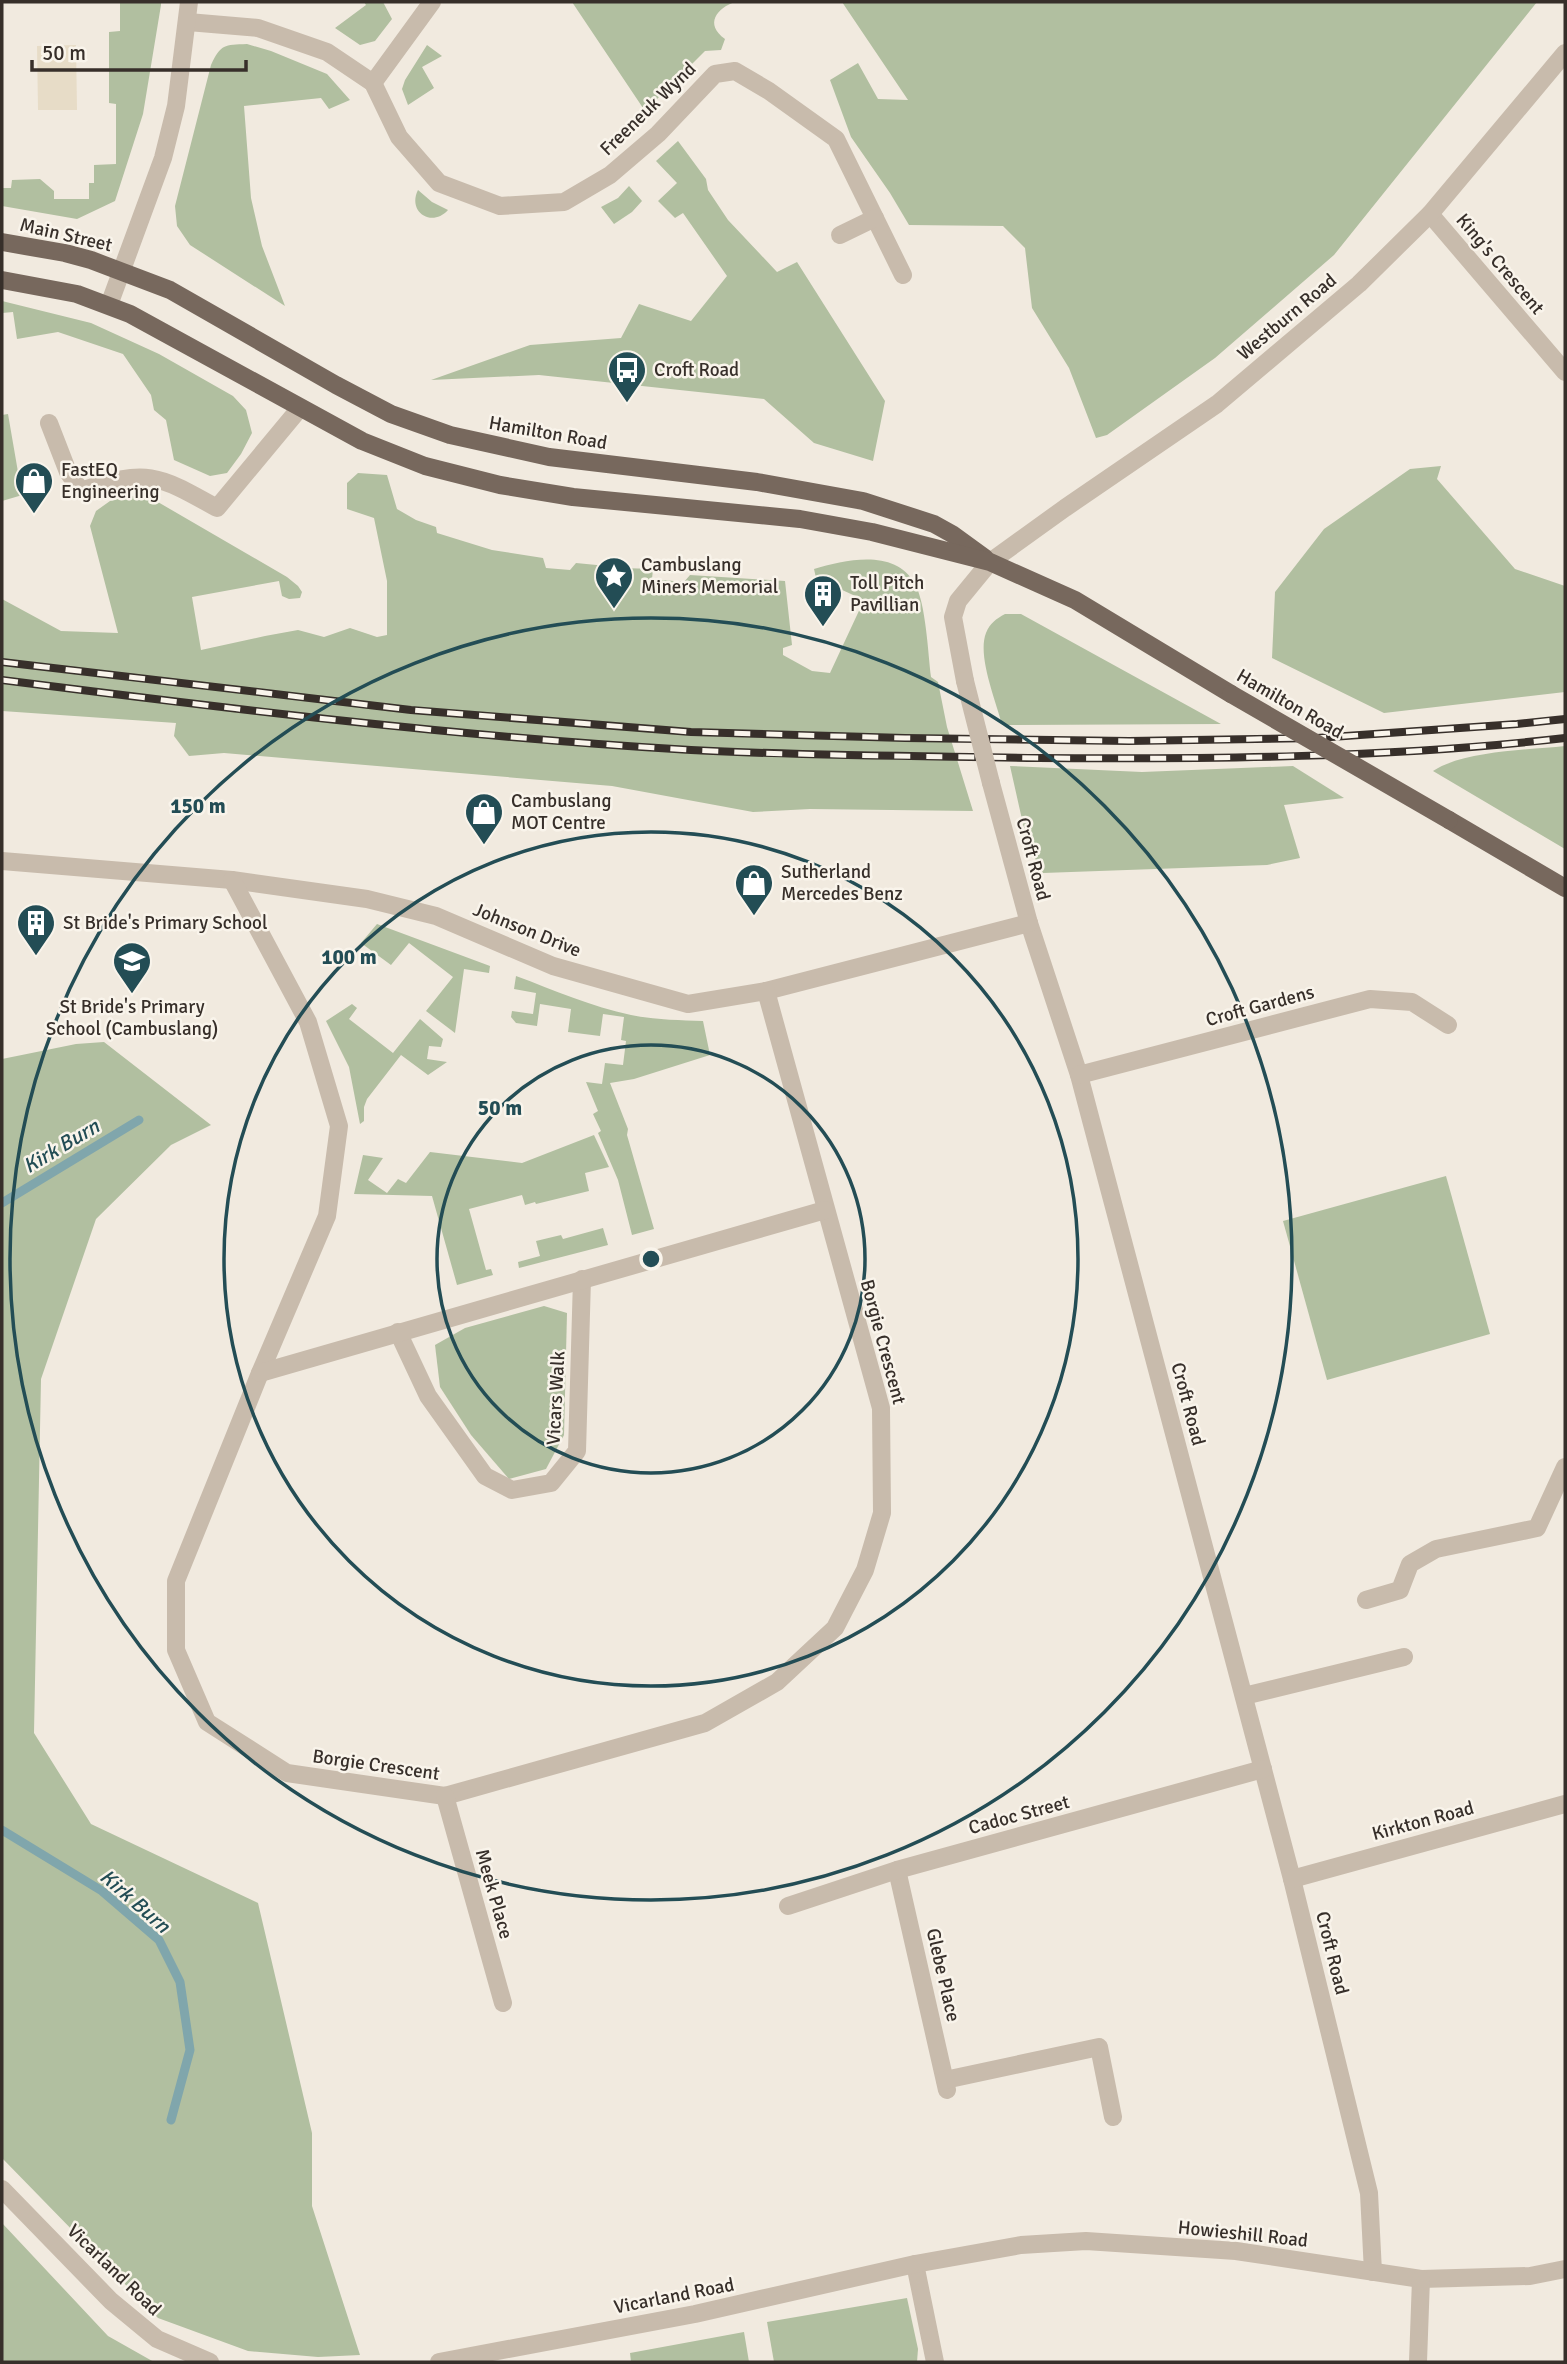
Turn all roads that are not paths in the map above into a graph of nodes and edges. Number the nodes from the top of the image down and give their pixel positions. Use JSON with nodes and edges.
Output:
{"nodes":[{"id":1,"x":189,"y":2,"type":"edge"},
{"id":2,"x":432,"y":2,"type":"edge"},
{"id":3,"x":188,"y":22,"type":"junction"},
{"id":4,"x":1565,"y":53,"type":"edge"},
{"id":5,"x":373,"y":83,"type":"junction"},
{"id":6,"x":1430,"y":214,"type":"junction"},
{"id":7,"x":875,"y":218,"type":"junction"},
{"id":8,"x":841,"y":235,"type":"dead end"},
{"id":9,"x":2,"y":242,"type":"edge"},
{"id":10,"x":121,"y":270,"type":"junction"},
{"id":11,"x":903,"y":275,"type":"dead end"},
{"id":12,"x":2,"y":280,"type":"edge"},
{"id":13,"x":109,"y":305,"type":"junction"},
{"id":14,"x":1565,"y":373,"type":"edge"},
{"id":15,"x":300,"y":408,"type":"junction"},
{"id":16,"x":49,"y":423,"type":"dead end"},
{"id":17,"x":990,"y":562,"type":"junction"},
{"id":18,"x":2,"y":861,"type":"edge"},
{"id":19,"x":232,"y":880,"type":"junction"},
{"id":20,"x":1565,"y":888,"type":"edge"},
{"id":21,"x":1029,"y":923,"type":"junction"},
{"id":22,"x":766,"y":991,"type":"junction"},
{"id":23,"x":1448,"y":1025,"type":"dead end"},
{"id":24,"x":1079,"y":1075,"type":"junction"},
{"id":25,"x":825,"y":1210,"type":"junction"},
{"id":26,"x":582,"y":1279,"type":"junction"},
{"id":27,"x":398,"y":1332,"type":"junction"},
{"id":28,"x":260,"y":1374,"type":"junction"},
{"id":29,"x":1565,"y":1467,"type":"edge"},
{"id":30,"x":1366,"y":1600,"type":"dead end"},
{"id":31,"x":1404,"y":1657,"type":"dead end"},
{"id":32,"x":1244,"y":1696,"type":"junction"},
{"id":33,"x":1263,"y":1769,"type":"junction"},
{"id":34,"x":444,"y":1796,"type":"junction"},
{"id":35,"x":1565,"y":1804,"type":"edge"},
{"id":36,"x":897,"y":1870,"type":"junction"},
{"id":37,"x":1292,"y":1879,"type":"junction"},
{"id":38,"x":788,"y":1906,"type":"dead end"},
{"id":39,"x":503,"y":2003,"type":"dead end"},
{"id":40,"x":1113,"y":2117,"type":"dead end"},
{"id":41,"x":2,"y":2189,"type":"edge"},
{"id":42,"x":915,"y":2264,"type":"junction"},
{"id":43,"x":1565,"y":2269,"type":"edge"},
{"id":44,"x":1373,"y":2272,"type":"junction"},
{"id":45,"x":1421,"y":2279,"type":"junction"},
{"id":46,"x":210,"y":2362,"type":"edge"},
{"id":47,"x":439,"y":2362,"type":"edge"},
{"id":48,"x":935,"y":2362,"type":"edge"},
{"id":49,"x":1418,"y":2362,"type":"edge"}],
"edges":[{"from":1,"to":3,"type":"street"},
{"from":2,"to":5,"type":"street"},
{"from":3,"to":5,"type":"street"},
{"from":3,"to":10,"type":"street"},
{"from":4,"to":6,"type":"street","name":"Westburn Road"},
{"from":5,"to":7,"type":"street","name":"Freeneuk Wynd"},
{"from":6,"to":14,"type":"street","name":"King's Crescent"},
{"from":6,"to":17,"type":"street","name":"Westburn Road"},
{"from":7,"to":8,"type":"street"},
{"from":7,"to":11,"type":"street","name":"Freeneuk Wynd"},
{"from":9,"to":10,"type":"main road","name":"Main Street"},
{"from":10,"to":13,"type":"street"},
{"from":10,"to":17,"type":"main road","name":"Hamilton Road"},
{"from":12,"to":13,"type":"main road"},
{"from":13,"to":15,"type":"main road","name":"Hamilton Road"},
{"from":15,"to":16,"type":"street"},
{"from":15,"to":17,"type":"main road","name":"Hamilton Road"},
{"from":17,"to":20,"type":"main road","name":"Hamilton Road","bridge":true},
{"from":17,"to":21,"type":"street","name":"Croft Road","bridge":true},
{"from":18,"to":19,"type":"street","name":"Johnson Drive"},
{"from":19,"to":22,"type":"street","name":"Johnson Drive"},
{"from":19,"to":28,"type":"street","name":"Borgie Crescent"},
{"from":21,"to":22,"type":"street","name":"Johnson Drive"},
{"from":21,"to":24,"type":"street","name":"Croft Road"},
{"from":22,"to":25,"type":"street","name":"Borgie Crescent"},
{"from":23,"to":24,"type":"street","name":"Croft Gardens"},
{"from":24,"to":32,"type":"street","name":"Croft Road"},
{"from":25,"to":26,"type":"street"},
{"from":25,"to":34,"type":"street","name":"Borgie Crescent"},
{"from":26,"to":27,"type":"street"},
{"from":26,"to":27,"type":"street","name":"Vicars Walk"},
{"from":27,"to":28,"type":"street"},
{"from":28,"to":34,"type":"street","name":"Borgie Crescent"},
{"from":29,"to":30,"type":"street"},
{"from":31,"to":32,"type":"street"},
{"from":32,"to":33,"type":"street","name":"Croft Road"},
{"from":33,"to":36,"type":"street","name":"Cadoc Street"},
{"from":33,"to":37,"type":"street","name":"Croft Road"},
{"from":34,"to":39,"type":"street","name":"Meek Place"},
{"from":35,"to":37,"type":"street","name":"Kirkton Road"},
{"from":36,"to":38,"type":"street","name":"Cadoc Street"},
{"from":36,"to":40,"type":"street","name":"Glebe Place"},
{"from":37,"to":44,"type":"street","name":"Croft Road"},
{"from":41,"to":46,"type":"street","name":"Vicarland Road"},
{"from":42,"to":44,"type":"street","name":"Howieshill Road"},
{"from":42,"to":47,"type":"street","name":"Vicarland Road"},
{"from":42,"to":48,"type":"street"},
{"from":43,"to":45,"type":"street","name":"Howieshill Road"},
{"from":44,"to":45,"type":"street","name":"Howieshill Road"},
{"from":45,"to":49,"type":"street"}]}
